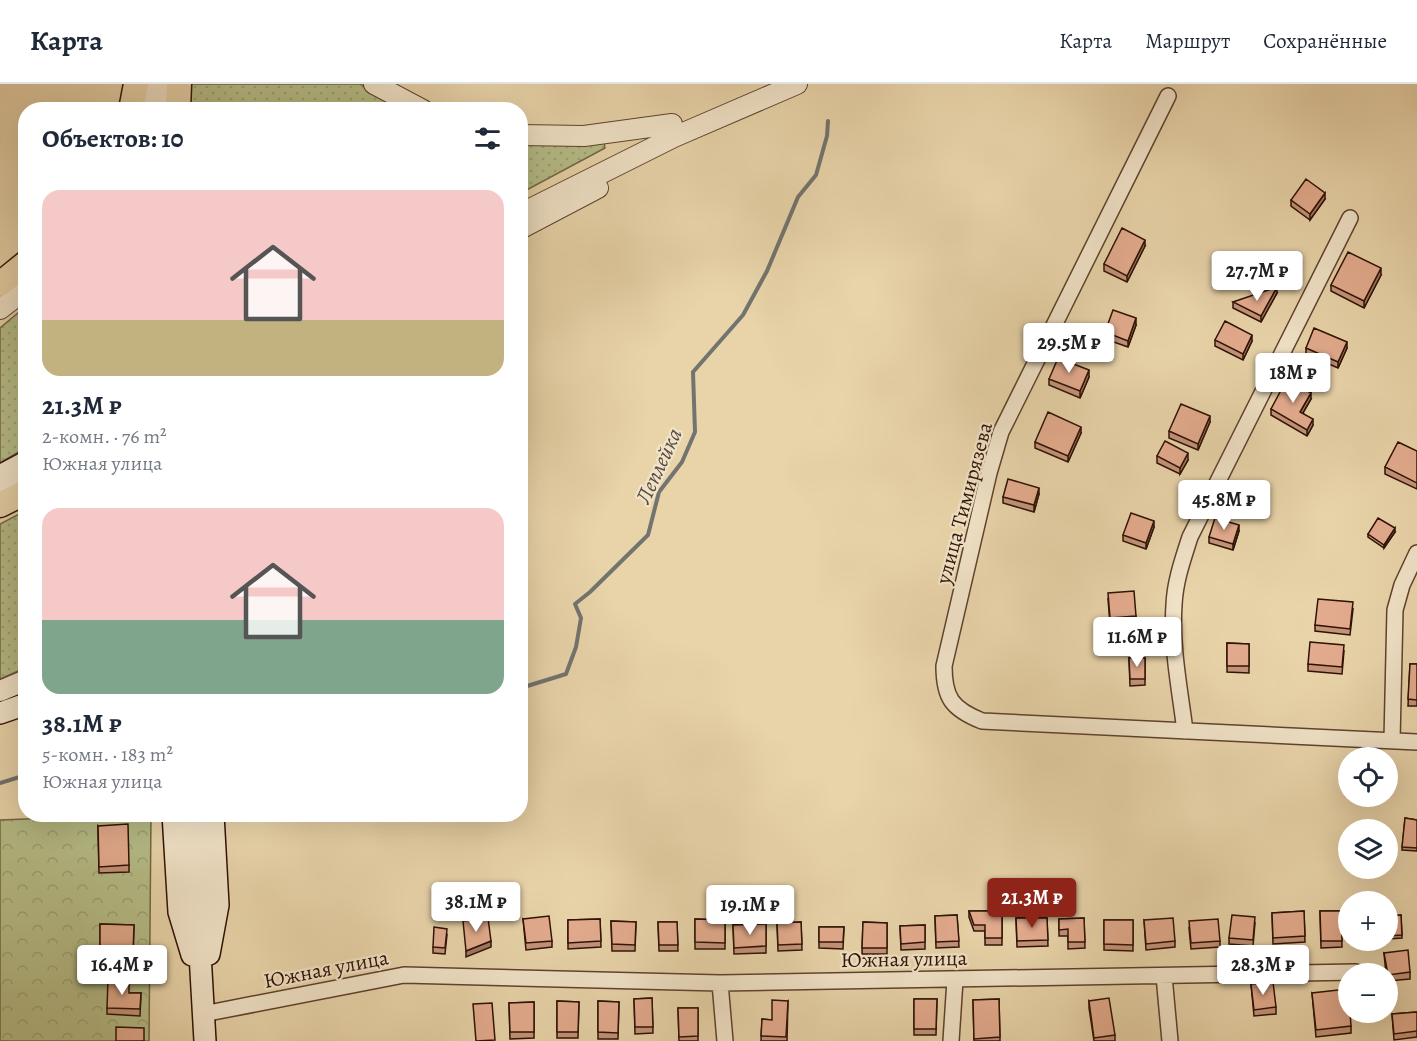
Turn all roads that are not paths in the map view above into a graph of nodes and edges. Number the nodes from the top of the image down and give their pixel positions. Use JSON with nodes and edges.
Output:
{"nodes":[{"id":1,"x":136,"y":84,"type":"edge"},
{"id":2,"x":150,"y":84,"type":"edge"},
{"id":3,"x":167,"y":84,"type":"edge"},
{"id":4,"x":179,"y":84,"type":"edge"},
{"id":5,"x":374,"y":84,"type":"edge"},
{"id":6,"x":797,"y":84,"type":"edge"},
{"id":7,"x":762,"y":92,"type":"edge"},
{"id":8,"x":1168,"y":96,"type":"dead end"},
{"id":9,"x":133,"y":102,"type":"edge"},
{"id":10,"x":136,"y":102,"type":"edge"},
{"id":11,"x":149,"y":102,"type":"edge"},
{"id":12,"x":166,"y":102,"type":"edge"},
{"id":13,"x":178,"y":102,"type":"edge"},
{"id":14,"x":408,"y":102,"type":"edge"},
{"id":15,"x":672,"y":124,"type":"junction"},
{"id":16,"x":528,"y":136,"type":"edge"},
{"id":17,"x":528,"y":197,"type":"edge"},
{"id":18,"x":1350,"y":218,"type":"dead end"},
{"id":19,"x":528,"y":221,"type":"edge"},
{"id":20,"x":18,"y":269,"type":"edge"},
{"id":21,"x":0,"y":284,"type":"edge"},
{"id":22,"x":18,"y":295,"type":"edge"},
{"id":23,"x":0,"y":309,"type":"edge"},
{"id":24,"x":18,"y":466,"type":"edge"},
{"id":25,"x":0,"y":476,"type":"edge"},
{"id":26,"x":18,"y":482,"type":"edge"},
{"id":27,"x":0,"y":491,"type":"edge"},
{"id":28,"x":18,"y":496,"type":"edge"},
{"id":29,"x":0,"y":505,"type":"edge"},
{"id":30,"x":1417,"y":553,"type":"edge"},
{"id":31,"x":18,"y":683,"type":"edge"},
{"id":32,"x":0,"y":691,"type":"edge"},
{"id":33,"x":18,"y":707,"type":"edge"},
{"id":34,"x":0,"y":713,"type":"edge"},
{"id":35,"x":1185,"y":731,"type":"junction"},
{"id":36,"x":1392,"y":740,"type":"junction"},
{"id":37,"x":1417,"y":742,"type":"edge"},
{"id":38,"x":174,"y":822,"type":"edge"},
{"id":39,"x":192,"y":822,"type":"edge"},
{"id":40,"x":213,"y":822,"type":"edge"},
{"id":41,"x":1338,"y":972,"type":"edge"},
{"id":42,"x":1164,"y":976,"type":"junction"},
{"id":43,"x":955,"y":980,"type":"junction"},
{"id":44,"x":720,"y":983,"type":"junction"},
{"id":45,"x":202,"y":990,"type":"junction"},
{"id":46,"x":203,"y":1014,"type":"junction"},
{"id":47,"x":205,"y":1041,"type":"edge"},
{"id":48,"x":725,"y":1041,"type":"edge"},
{"id":49,"x":951,"y":1041,"type":"edge"},
{"id":50,"x":1170,"y":1041,"type":"edge"}],
"edges":[{"from":1,"to":9,"type":"main road"},
{"from":1,"to":10,"type":"main road"},
{"from":2,"to":11,"type":"main road"},
{"from":3,"to":12,"type":"main road"},
{"from":4,"to":13,"type":"main road"},
{"from":5,"to":14,"type":"street"},
{"from":6,"to":7,"type":"street"},
{"from":7,"to":15,"type":"street"},
{"from":7,"to":19,"type":"street"},
{"from":8,"to":35,"type":"street","name":"улица Тимирязева"},
{"from":15,"to":16,"type":"street"},
{"from":15,"to":17,"type":"street"},
{"from":18,"to":35,"type":"street"},
{"from":20,"to":21,"type":"main road"},
{"from":22,"to":23,"type":"street"},
{"from":24,"to":25,"type":"main road"},
{"from":26,"to":27,"type":"street"},
{"from":28,"to":29,"type":"main road"},
{"from":30,"to":36,"type":"street"},
{"from":31,"to":32,"type":"street"},
{"from":33,"to":34,"type":"main road"},
{"from":35,"to":36,"type":"street"},
{"from":36,"to":37,"type":"street"},
{"from":38,"to":45,"type":"main road"},
{"from":39,"to":45,"type":"main road"},
{"from":40,"to":45,"type":"main road"},
{"from":41,"to":42,"type":"street","name":"Южная улица"},
{"from":42,"to":43,"type":"street","name":"Южная улица"},
{"from":42,"to":50,"type":"street"},
{"from":43,"to":44,"type":"street","name":"Южная улица"},
{"from":43,"to":49,"type":"street"},
{"from":44,"to":46,"type":"street","name":"Южная улица"},
{"from":44,"to":48,"type":"street"},
{"from":45,"to":46,"type":"main road"},
{"from":46,"to":47,"type":"main road"}]}
